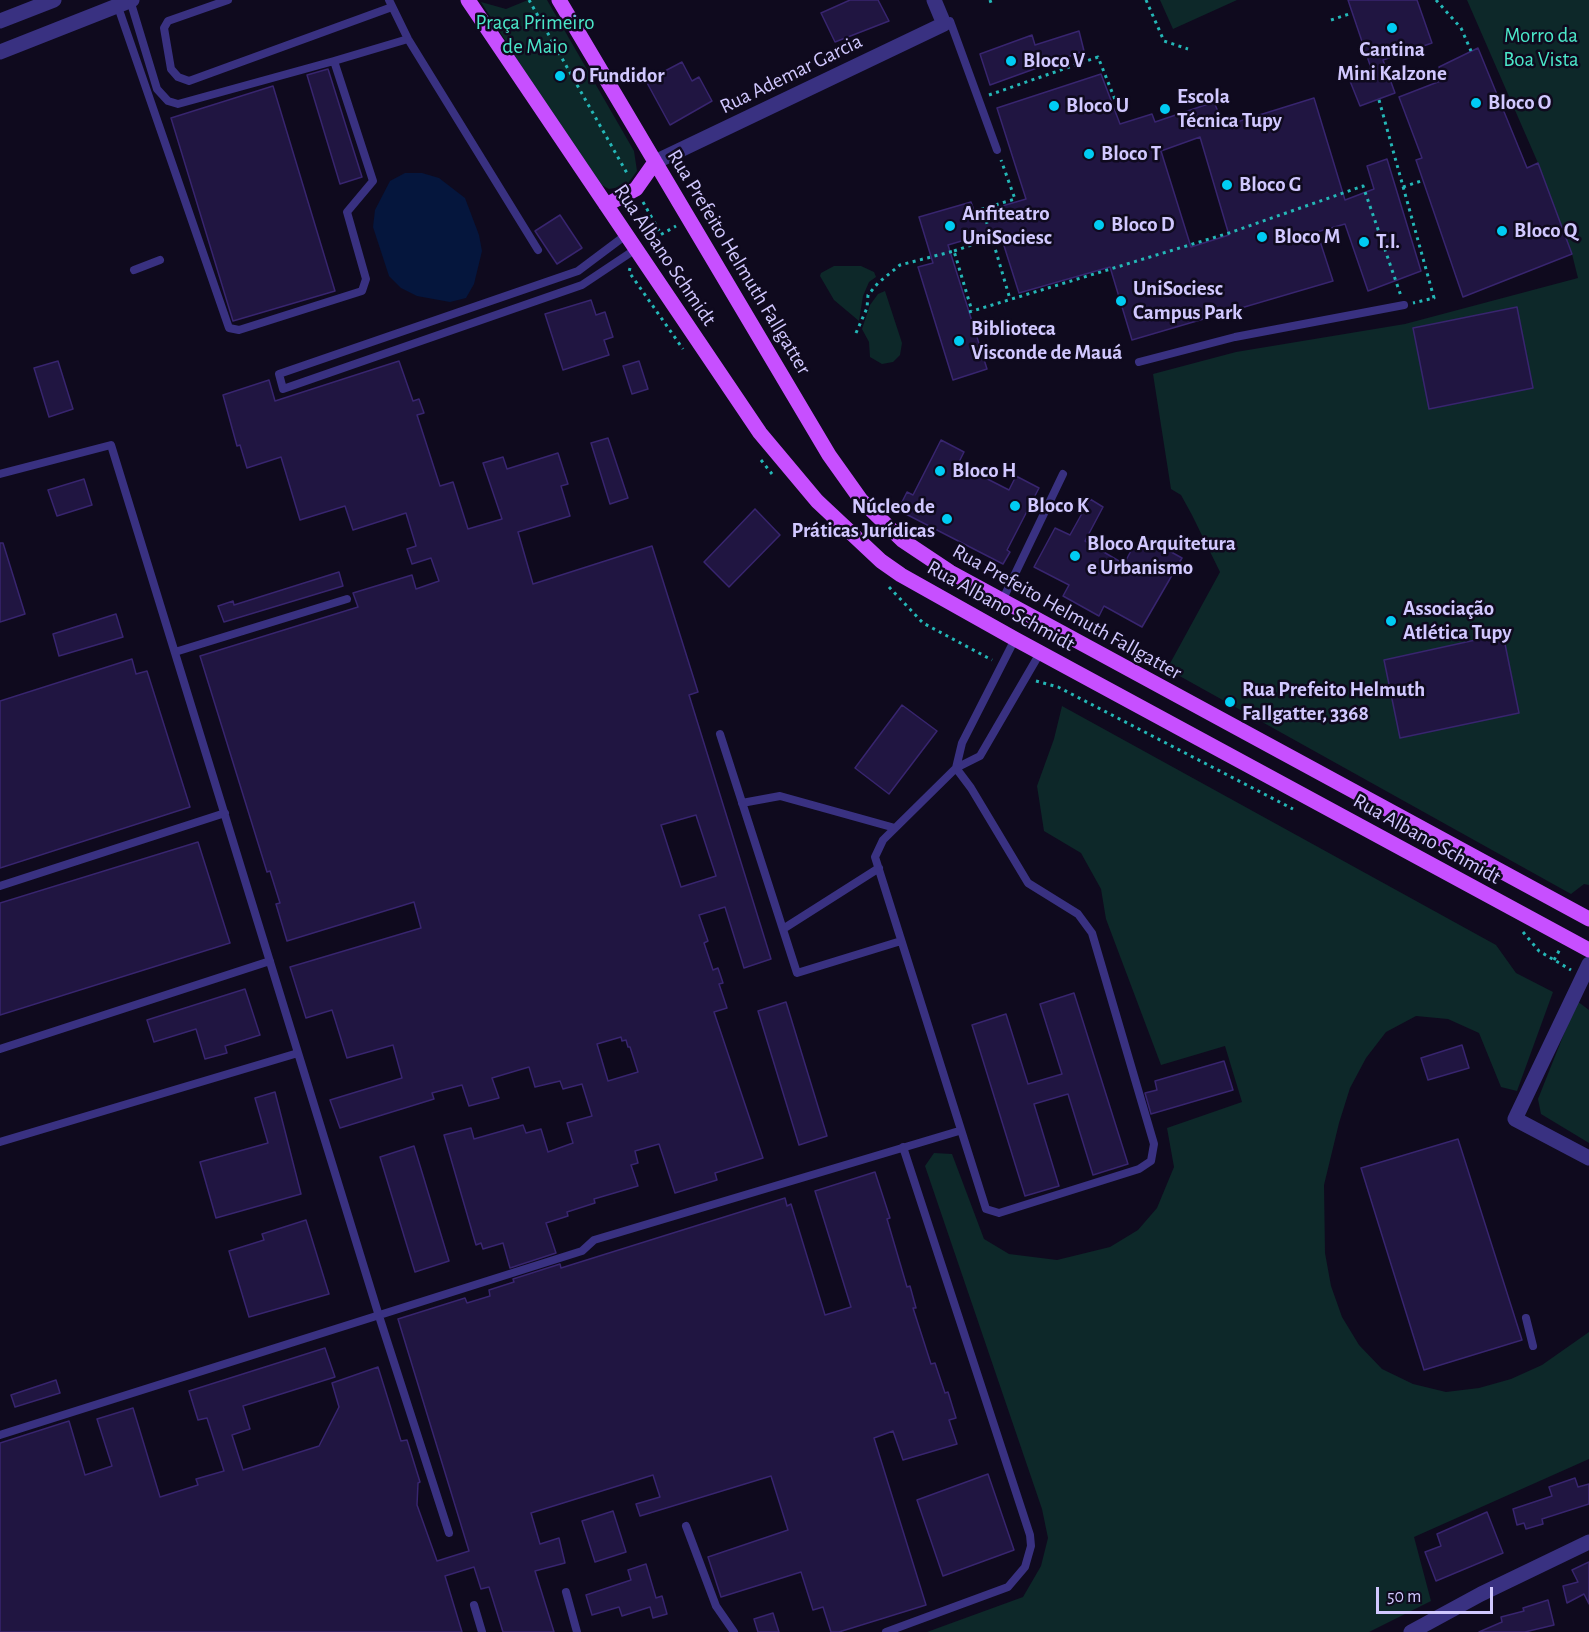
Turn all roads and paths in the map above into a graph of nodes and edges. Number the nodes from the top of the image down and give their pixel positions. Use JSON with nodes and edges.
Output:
{"nodes":[{"id":1,"x":54,"y":0,"type":"edge"},
{"id":2,"x":228,"y":0,"type":"edge"},
{"id":3,"x":468,"y":0,"type":"edge"},
{"id":4,"x":529,"y":0,"type":"edge"},
{"id":5,"x":560,"y":0,"type":"edge"},
{"id":6,"x":934,"y":0,"type":"edge"},
{"id":7,"x":1146,"y":0,"type":"edge"},
{"id":8,"x":1436,"y":0,"type":"edge"},
{"id":9,"x":125,"y":1,"type":"edge"},
{"id":10,"x":390,"y":3,"type":"edge"},
{"id":11,"x":1352,"y":13,"type":"dead end"},
{"id":12,"x":1331,"y":20,"type":"dead end"},
{"id":13,"x":0,"y":21,"type":"edge"},
{"id":14,"x":947,"y":22,"type":"junction"},
{"id":15,"x":408,"y":39,"type":"junction"},
{"id":16,"x":2,"y":46,"type":"edge"},
{"id":17,"x":1188,"y":49,"type":"dead end"},
{"id":18,"x":1471,"y":51,"type":"dead end"},
{"id":19,"x":334,"y":61,"type":"junction"},
{"id":20,"x":979,"y":98,"type":"junction"},
{"id":21,"x":1379,"y":100,"type":"dead end"},
{"id":22,"x":1118,"y":107,"type":"dead end"},
{"id":23,"x":997,"y":150,"type":"joint"},
{"id":24,"x":656,"y":162,"type":"junction"},
{"id":25,"x":1424,"y":180,"type":"dead end"},
{"id":26,"x":1403,"y":187,"type":"junction"},
{"id":27,"x":636,"y":189,"type":"junction"},
{"id":28,"x":606,"y":205,"type":"junction"},
{"id":29,"x":689,"y":219,"type":"junction"},
{"id":30,"x":662,"y":234,"type":"junction"},
{"id":31,"x":626,"y":235,"type":"junction"},
{"id":32,"x":992,"y":238,"type":"junction"},
{"id":33,"x":636,"y":249,"type":"junction"},
{"id":34,"x":538,"y":250,"type":"dead end"},
{"id":35,"x":954,"y":251,"type":"junction"},
{"id":36,"x":160,"y":260,"type":"dead end"},
{"id":37,"x":134,"y":270,"type":"dead end"},
{"id":38,"x":1010,"y":299,"type":"junction"},
{"id":39,"x":1404,"y":305,"type":"junction"},
{"id":40,"x":856,"y":333,"type":"dead end"},
{"id":41,"x":1139,"y":362,"type":"dead end"},
{"id":42,"x":0,"y":474,"type":"edge"},
{"id":43,"x":1063,"y":474,"type":"dead end"},
{"id":44,"x":347,"y":599,"type":"dead end"},
{"id":45,"x":1002,"y":600,"type":"junction"},
{"id":46,"x":1015,"y":639,"type":"junction"},
{"id":47,"x":175,"y":652,"type":"junction"},
{"id":48,"x":1040,"y":653,"type":"junction"},
{"id":49,"x":720,"y":735,"type":"dead end"},
{"id":50,"x":956,"y":768,"type":"junction"},
{"id":51,"x":742,"y":803,"type":"junction"},
{"id":52,"x":225,"y":813,"type":"junction"},
{"id":53,"x":895,"y":828,"type":"junction"},
{"id":54,"x":879,"y":868,"type":"junction"},
{"id":55,"x":0,"y":886,"type":"edge"},
{"id":56,"x":1589,"y":919,"type":"edge"},
{"id":57,"x":783,"y":929,"type":"junction"},
{"id":58,"x":901,"y":941,"type":"junction"},
{"id":59,"x":1589,"y":950,"type":"edge"},
{"id":60,"x":270,"y":961,"type":"junction"},
{"id":61,"x":1589,"y":964,"type":"edge"},
{"id":62,"x":0,"y":1049,"type":"edge"},
{"id":63,"x":298,"y":1053,"type":"junction"},
{"id":64,"x":959,"y":1131,"type":"junction"},
{"id":65,"x":0,"y":1142,"type":"edge"},
{"id":66,"x":903,"y":1147,"type":"junction"},
{"id":67,"x":1589,"y":1158,"type":"edge"},
{"id":68,"x":379,"y":1316,"type":"junction"},
{"id":69,"x":1526,"y":1318,"type":"dead end"},
{"id":70,"x":1533,"y":1346,"type":"dead end"},
{"id":71,"x":0,"y":1435,"type":"edge"},
{"id":72,"x":686,"y":1526,"type":"dead end"},
{"id":73,"x":449,"y":1533,"type":"dead end"},
{"id":74,"x":1589,"y":1542,"type":"edge"},
{"id":75,"x":566,"y":1592,"type":"dead end"},
{"id":76,"x":474,"y":1605,"type":"dead end"},
{"id":77,"x":483,"y":1632,"type":"edge"},
{"id":78,"x":577,"y":1632,"type":"edge"},
{"id":79,"x":734,"y":1632,"type":"edge"},
{"id":80,"x":886,"y":1632,"type":"edge"},
{"id":81,"x":1411,"y":1632,"type":"edge"}],
"edges":[{"from":1,"to":13,"type":"street"},
{"from":2,"to":10,"type":"lane"},
{"from":3,"to":28,"type":"main road","name":"Rua Albano Schmidt"},
{"from":4,"to":27,"type":"path"},
{"from":5,"to":24,"type":"main road","name":"Rua Prefeito Helmuth Fallgatter"},
{"from":6,"to":14,"type":"street"},
{"from":7,"to":17,"type":"path"},
{"from":8,"to":18,"type":"path"},
{"from":9,"to":16,"type":"street"},
{"from":9,"to":19,"type":"lane"},
{"from":9,"to":19,"type":"lane"},
{"from":10,"to":15,"type":"lane"},
{"from":11,"to":12,"type":"path"},
{"from":14,"to":20,"type":"lane"},
{"from":14,"to":24,"type":"street","name":"Rua Ademar Garcia"},
{"from":15,"to":19,"type":"lane"},
{"from":15,"to":34,"type":"lane"},
{"from":20,"to":22,"type":"path"},
{"from":20,"to":23,"type":"lane"},
{"from":21,"to":26,"type":"path"},
{"from":23,"to":32,"type":"path"},
{"from":24,"to":27,"type":"main road"},
{"from":24,"to":29,"type":"main road","name":"Rua Prefeito Helmuth Fallgatter"},
{"from":25,"to":26,"type":"path"},
{"from":26,"to":39,"type":"path"},
{"from":27,"to":28,"type":"main road"},
{"from":27,"to":30,"type":"path"},
{"from":28,"to":31,"type":"main road","name":"Rua Albano Schmidt"},
{"from":29,"to":30,"type":"path"},
{"from":29,"to":45,"type":"main road","name":"Rua Prefeito Helmuth Fallgatter"},
{"from":30,"to":33,"type":"path"},
{"from":31,"to":33,"type":"main road","name":"Rua Albano Schmidt"},
{"from":31,"to":33,"type":"lane"},
{"from":32,"to":35,"type":"path"},
{"from":32,"to":38,"type":"path"},
{"from":33,"to":46,"type":"main road","name":"Rua Albano Schmidt"},
{"from":35,"to":38,"type":"path"},
{"from":35,"to":40,"type":"path"},
{"from":36,"to":37,"type":"lane"},
{"from":38,"to":39,"type":"path"},
{"from":39,"to":41,"type":"lane"},
{"from":42,"to":47,"type":"lane"},
{"from":43,"to":45,"type":"lane"},
{"from":44,"to":47,"type":"lane"},
{"from":45,"to":56,"type":"main road","name":"Rua Prefeito Helmuth Fallgatter"},
{"from":46,"to":48,"type":"main road","name":"Rua Albano Schmidt"},
{"from":46,"to":50,"type":"lane"},
{"from":47,"to":52,"type":"lane"},
{"from":48,"to":50,"type":"lane"},
{"from":48,"to":59,"type":"main road","name":"Rua Albano Schmidt"},
{"from":49,"to":51,"type":"lane"},
{"from":50,"to":53,"type":"lane"},
{"from":50,"to":64,"type":"lane"},
{"from":51,"to":53,"type":"lane"},
{"from":51,"to":57,"type":"lane"},
{"from":52,"to":55,"type":"lane"},
{"from":52,"to":60,"type":"lane"},
{"from":53,"to":54,"type":"lane"},
{"from":54,"to":57,"type":"lane"},
{"from":54,"to":58,"type":"lane"},
{"from":57,"to":58,"type":"lane"},
{"from":58,"to":64,"type":"lane"},
{"from":60,"to":62,"type":"lane"},
{"from":60,"to":63,"type":"lane"},
{"from":61,"to":67,"type":"street"},
{"from":63,"to":65,"type":"lane"},
{"from":63,"to":68,"type":"lane"},
{"from":64,"to":66,"type":"lane"},
{"from":66,"to":68,"type":"lane"},
{"from":66,"to":80,"type":"lane"},
{"from":68,"to":71,"type":"lane"},
{"from":68,"to":73,"type":"lane"},
{"from":69,"to":70,"type":"lane"},
{"from":72,"to":79,"type":"lane"},
{"from":74,"to":81,"type":"street"},
{"from":75,"to":78,"type":"lane"},
{"from":76,"to":77,"type":"lane"}]}
